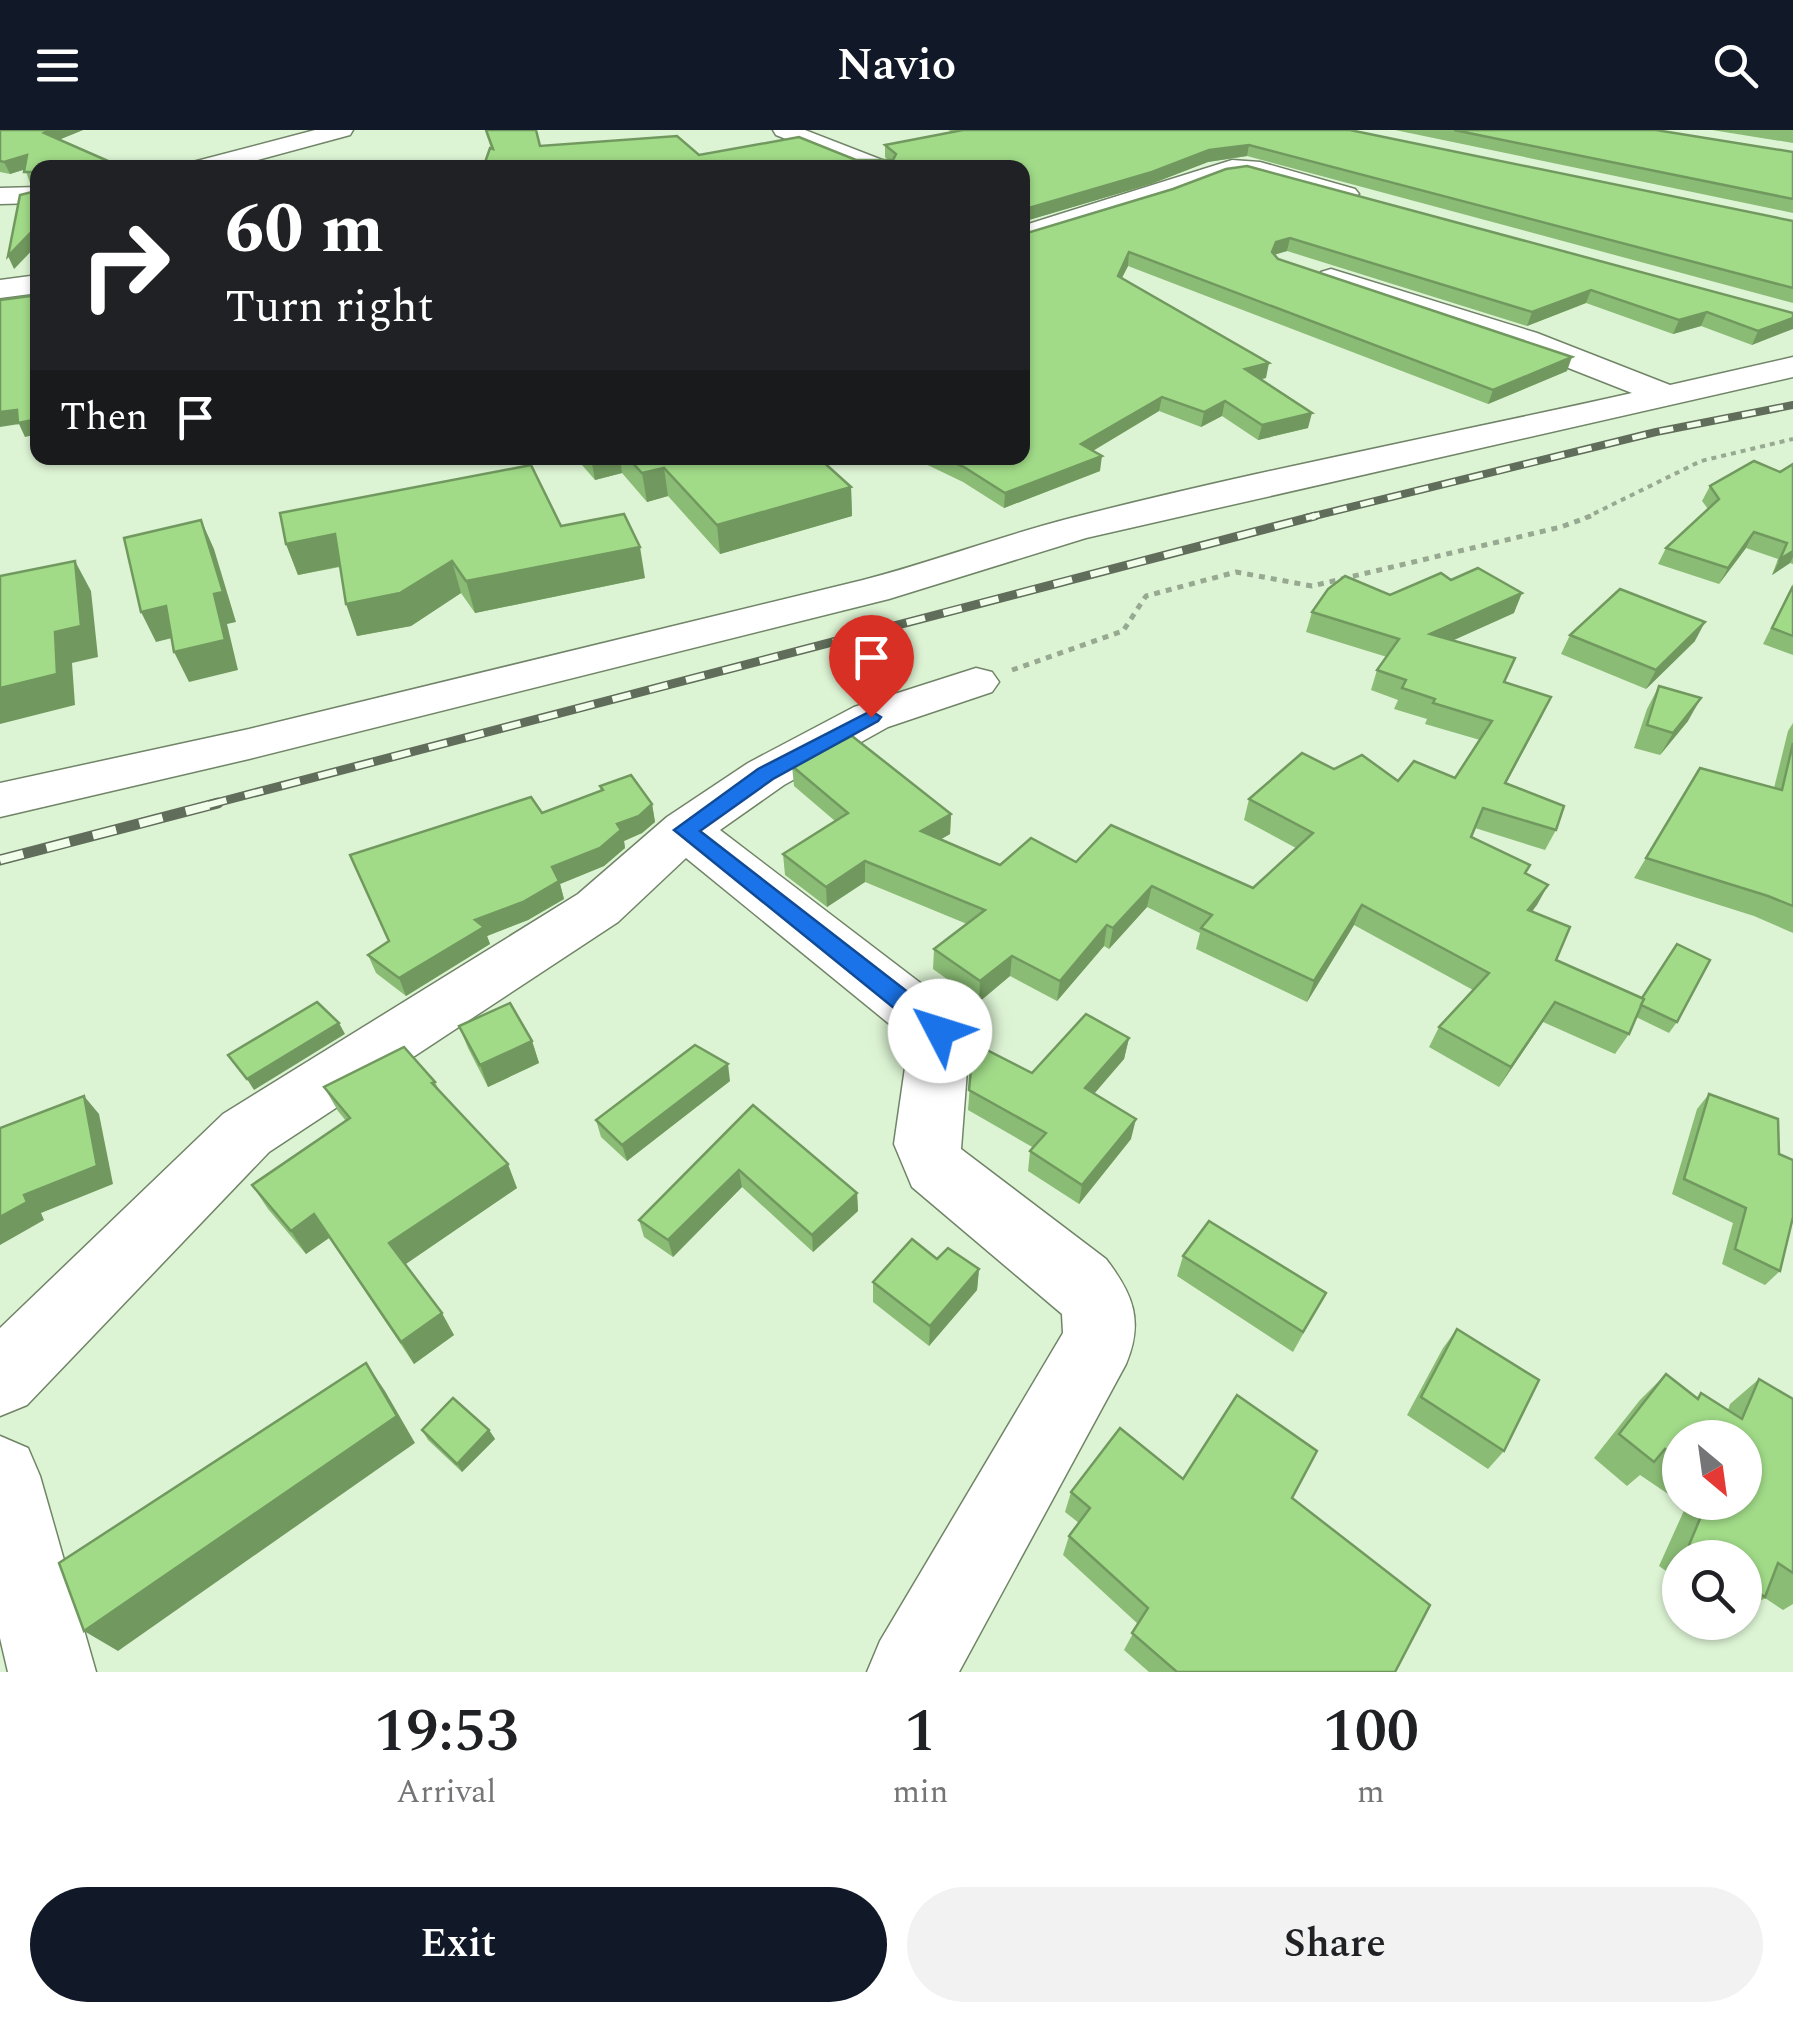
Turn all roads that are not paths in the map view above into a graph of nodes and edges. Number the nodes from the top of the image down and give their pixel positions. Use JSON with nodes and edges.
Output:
{"nodes":[{"id":1,"x":342,"y":130,"type":"edge"},
{"id":2,"x":784,"y":130,"type":"edge"},
{"id":3,"x":228,"y":160,"type":"edge"},
{"id":4,"x":861,"y":160,"type":"edge"},
{"id":5,"x":30,"y":195,"type":"edge"},
{"id":6,"x":0,"y":196,"type":"edge"},
{"id":7,"x":1373,"y":202,"type":"edge"},
{"id":8,"x":1030,"y":232,"type":"edge"},
{"id":9,"x":1305,"y":269,"type":"edge"},
{"id":10,"x":30,"y":285,"type":"edge"},
{"id":11,"x":0,"y":289,"type":"edge"},
{"id":12,"x":1793,"y":368,"type":"edge"},
{"id":13,"x":1672,"y":397,"type":"junction"},
{"id":14,"x":976,"y":682,"type":"road end"},
{"id":15,"x":0,"y":800,"type":"edge"},
{"id":16,"x":685,"y":830,"type":"junction"},
{"id":17,"x":0,"y":1380,"type":"edge"},
{"id":18,"x":0,"y":1476,"type":"edge"},
{"id":19,"x":52,"y":1672,"type":"edge"},
{"id":20,"x":912,"y":1672,"type":"edge"}],
"edges":[{"from":1,"to":3,"type":"street"},
{"from":2,"to":4,"type":"street"},
{"from":5,"to":6,"type":"street"},
{"from":7,"to":8,"type":"street"},
{"from":9,"to":13,"type":"street"},
{"from":10,"to":11,"type":"street"},
{"from":12,"to":13,"type":"street"},
{"from":13,"to":15,"type":"street"},
{"from":14,"to":16,"type":"street"},
{"from":16,"to":17,"type":"street"},
{"from":16,"to":20,"type":"street"},
{"from":18,"to":19,"type":"street"}]}
